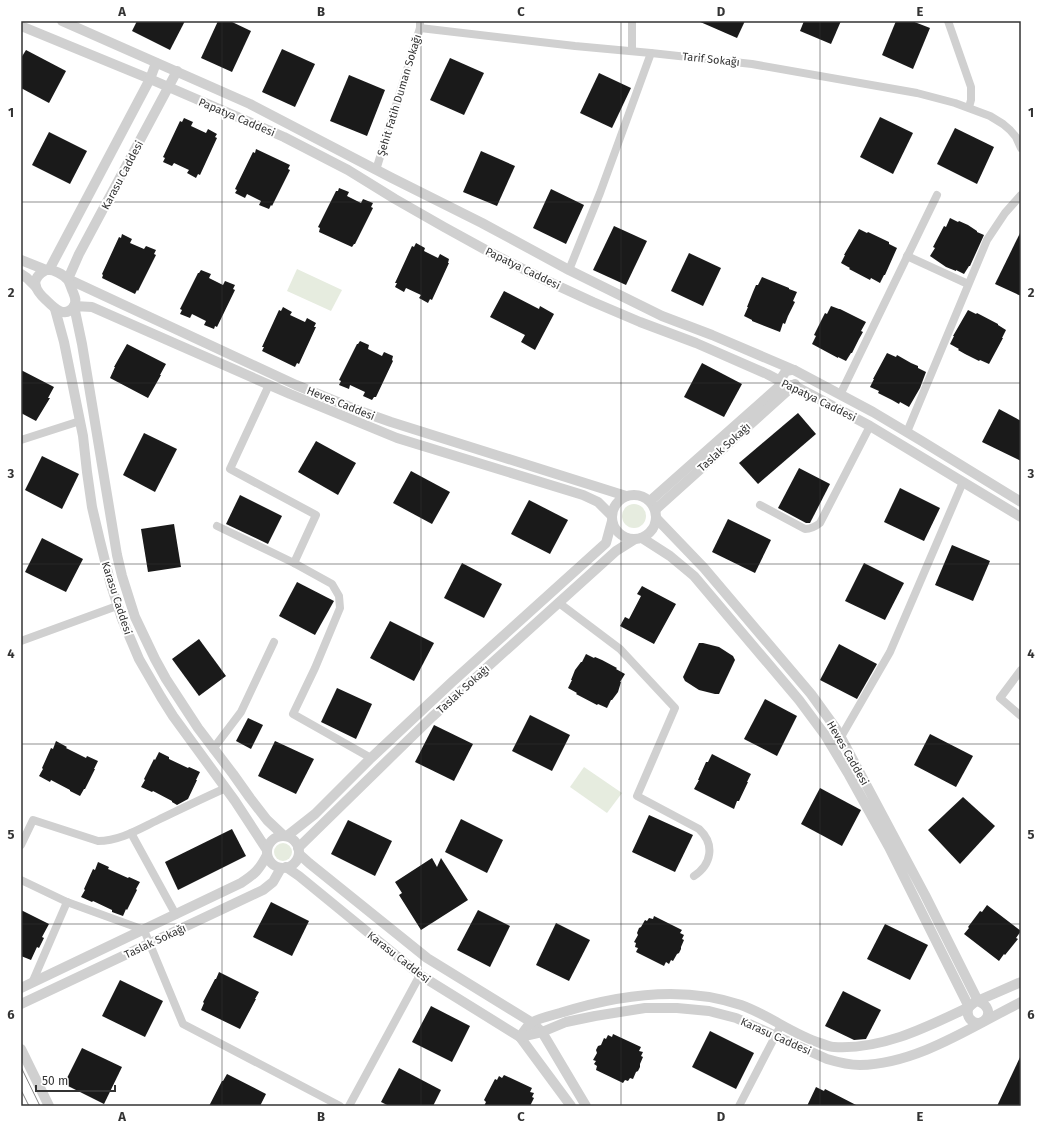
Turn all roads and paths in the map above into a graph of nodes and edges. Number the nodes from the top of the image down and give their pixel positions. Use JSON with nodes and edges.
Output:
{"nodes":[{"id":1,"x":62,"y":21,"type":"edge"},
{"id":2,"x":632,"y":21,"type":"edge"},
{"id":3,"x":948,"y":21,"type":"edge"},
{"id":4,"x":420,"y":24,"type":"edge"},
{"id":5,"x":21,"y":26,"type":"edge"},
{"id":6,"x":632,"y":51,"type":"junction"},
{"id":7,"x":651,"y":53,"type":"junction"},
{"id":8,"x":156,"y":63,"type":"junction"},
{"id":9,"x":177,"y":71,"type":"junction"},
{"id":10,"x":150,"y":79,"type":"junction"},
{"id":11,"x":168,"y":87,"type":"junction"},
{"id":12,"x":969,"y":108,"type":"junction"},
{"id":13,"x":1021,"y":148,"type":"edge"},
{"id":14,"x":376,"y":170,"type":"junction"},
{"id":15,"x":937,"y":195,"type":"dead end"},
{"id":16,"x":1021,"y":195,"type":"edge"},
{"id":17,"x":907,"y":256,"type":"junction"},
{"id":18,"x":21,"y":260,"type":"edge"},
{"id":19,"x":47,"y":270,"type":"junction"},
{"id":20,"x":569,"y":270,"type":"junction"},
{"id":21,"x":21,"y":274,"type":"edge"},
{"id":22,"x":68,"y":280,"type":"junction"},
{"id":23,"x":968,"y":284,"type":"junction"},
{"id":24,"x":36,"y":287,"type":"junction"},
{"id":25,"x":74,"y":306,"type":"junction"},
{"id":26,"x":55,"y":309,"type":"junction"},
{"id":27,"x":795,"y":371,"type":"junction"},
{"id":28,"x":788,"y":384,"type":"junction"},
{"id":29,"x":269,"y":385,"type":"junction"},
{"id":30,"x":840,"y":395,"type":"junction"},
{"id":31,"x":80,"y":421,"type":"junction"},
{"id":32,"x":870,"y":426,"type":"junction"},
{"id":33,"x":907,"y":432,"type":"junction"},
{"id":34,"x":21,"y":440,"type":"edge"},
{"id":35,"x":962,"y":482,"type":"junction"},
{"id":36,"x":626,"y":496,"type":"junction"},
{"id":37,"x":1021,"y":502,"type":"edge"},
{"id":38,"x":760,"y":505,"type":"dead end"},
{"id":39,"x":654,"y":510,"type":"junction"},
{"id":40,"x":1021,"y":517,"type":"edge"},
{"id":41,"x":612,"y":518,"type":"junction"},
{"id":42,"x":217,"y":526,"type":"dead end"},
{"id":43,"x":638,"y":538,"type":"junction"},
{"id":44,"x":294,"y":563,"type":"junction"},
{"id":45,"x":559,"y":603,"type":"junction"},
{"id":46,"x":117,"y":606,"type":"junction"},
{"id":47,"x":21,"y":641,"type":"edge"},
{"id":48,"x":274,"y":642,"type":"dead end"},
{"id":49,"x":1021,"y":670,"type":"edge"},
{"id":50,"x":1021,"y":716,"type":"edge"},
{"id":51,"x":841,"y":737,"type":"junction"},
{"id":52,"x":213,"y":749,"type":"junction"},
{"id":53,"x":834,"y":749,"type":"junction"},
{"id":54,"x":371,"y":758,"type":"junction"},
{"id":55,"x":226,"y":788,"type":"junction"},
{"id":56,"x":131,"y":833,"type":"junction"},
{"id":57,"x":286,"y":836,"type":"junction"},
{"id":58,"x":21,"y":845,"type":"edge"},
{"id":59,"x":299,"y":851,"type":"junction"},
{"id":60,"x":267,"y":853,"type":"junction"},
{"id":61,"x":283,"y":868,"type":"junction"},
{"id":62,"x":694,"y":876,"type":"dead end"},
{"id":63,"x":21,"y":880,"type":"edge"},
{"id":64,"x":67,"y":902,"type":"junction"},
{"id":65,"x":176,"y":915,"type":"junction"},
{"id":66,"x":144,"y":930,"type":"junction"},
{"id":67,"x":150,"y":944,"type":"junction"},
{"id":68,"x":420,"y":975,"type":"junction"},
{"id":69,"x":1021,"y":982,"type":"edge"},
{"id":70,"x":32,"y":983,"type":"junction"},
{"id":71,"x":21,"y":988,"type":"edge"},
{"id":72,"x":978,"y":1001,"type":"junction"},
{"id":73,"x":1021,"y":1002,"type":"edge"},
{"id":74,"x":21,"y":1004,"type":"edge"},
{"id":75,"x":969,"y":1007,"type":"junction"},
{"id":76,"x":531,"y":1022,"type":"junction"},
{"id":77,"x":983,"y":1022,"type":"junction"},
{"id":78,"x":781,"y":1026,"type":"junction"},
{"id":79,"x":542,"y":1032,"type":"junction"},
{"id":80,"x":776,"y":1036,"type":"junction"},
{"id":81,"x":520,"y":1037,"type":"junction"},
{"id":82,"x":21,"y":1049,"type":"edge"},
{"id":83,"x":49,"y":1106,"type":"edge"},
{"id":84,"x":340,"y":1106,"type":"edge"},
{"id":85,"x":349,"y":1106,"type":"edge"},
{"id":86,"x":571,"y":1106,"type":"edge"},
{"id":87,"x":586,"y":1106,"type":"edge"},
{"id":88,"x":739,"y":1106,"type":"edge"}],
"edges":[{"from":1,"to":8,"type":"street","name":"Papatya Caddesi"},
{"from":2,"to":6,"type":"street"},
{"from":3,"to":12,"type":"street"},
{"from":4,"to":6,"type":"street","name":"Tarif Sokağı"},
{"from":4,"to":14,"type":"street","name":"Şehit Fatih Duman Sokağı"},
{"from":5,"to":10,"type":"street","name":"Papatya Caddesi"},
{"from":6,"to":7,"type":"street","name":"Tarif Sokağı"},
{"from":7,"to":12,"type":"street","name":"Tarif Sokağı"},
{"from":7,"to":20,"type":"street"},
{"from":8,"to":9,"type":"street","name":"Papatya Caddesi"},
{"from":8,"to":10,"type":"street","name":"Karasu Caddesi"},
{"from":9,"to":11,"type":"street","name":"Karasu Caddesi"},
{"from":9,"to":14,"type":"street","name":"Papatya Caddesi"},
{"from":10,"to":11,"type":"street","name":"Papatya Caddesi"},
{"from":10,"to":19,"type":"street","name":"Karasu Caddesi"},
{"from":11,"to":22,"type":"street","name":"Karasu Caddesi"},
{"from":11,"to":28,"type":"street","name":"Papatya Caddesi"},
{"from":12,"to":13,"type":"street","name":"Tarif Sokağı"},
{"from":14,"to":20,"type":"street","name":"Papatya Caddesi"},
{"from":15,"to":17,"type":"street"},
{"from":16,"to":23,"type":"street"},
{"from":17,"to":23,"type":"street"},
{"from":17,"to":30,"type":"street"},
{"from":18,"to":19,"type":"street"},
{"from":19,"to":22,"type":"street"},
{"from":19,"to":24,"type":"street"},
{"from":20,"to":27,"type":"street","name":"Papatya Caddesi"},
{"from":21,"to":24,"type":"street"},
{"from":22,"to":25,"type":"street"},
{"from":22,"to":36,"type":"street","name":"Heves Caddesi"},
{"from":23,"to":33,"type":"street"},
{"from":24,"to":26,"type":"street"},
{"from":25,"to":26,"type":"street"},
{"from":25,"to":29,"type":"street","name":"Heves Caddesi"},
{"from":25,"to":52,"type":"street","name":"Karasu Caddesi"},
{"from":26,"to":31,"type":"street","name":"Karasu Caddesi"},
{"from":27,"to":28,"type":"street","name":"Taslak Sokağı"},
{"from":27,"to":30,"type":"street","name":"Papatya Caddesi"},
{"from":28,"to":32,"type":"street","name":"Papatya Caddesi"},
{"from":28,"to":39,"type":"street","name":"Taslak Sokağı"},
{"from":29,"to":41,"type":"street","name":"Heves Caddesi"},
{"from":29,"to":44,"type":"street"},
{"from":30,"to":33,"type":"street","name":"Papatya Caddesi"},
{"from":31,"to":34,"type":"street"},
{"from":31,"to":46,"type":"street","name":"Karasu Caddesi"},
{"from":32,"to":35,"type":"street","name":"Papatya Caddesi"},
{"from":32,"to":38,"type":"street"},
{"from":33,"to":37,"type":"street","name":"Papatya Caddesi"},
{"from":35,"to":40,"type":"street","name":"Papatya Caddesi"},
{"from":35,"to":51,"type":"street"},
{"from":36,"to":39,"type":"street"},
{"from":36,"to":41,"type":"street"},
{"from":39,"to":43,"type":"street"},
{"from":39,"to":51,"type":"street","name":"Heves Caddesi"},
{"from":41,"to":43,"type":"street"},
{"from":41,"to":54,"type":"street","name":"Taslak Sokağı"},
{"from":42,"to":44,"type":"street"},
{"from":43,"to":45,"type":"street","name":"Taslak Sokağı"},
{"from":43,"to":53,"type":"street","name":"Heves Caddesi"},
{"from":44,"to":54,"type":"street"},
{"from":45,"to":59,"type":"street","name":"Taslak Sokağı"},
{"from":45,"to":62,"type":"street"},
{"from":46,"to":47,"type":"street"},
{"from":46,"to":55,"type":"street","name":"Karasu Caddesi"},
{"from":48,"to":52,"type":"street"},
{"from":49,"to":50,"type":"street"},
{"from":51,"to":53,"type":"street"},
{"from":51,"to":72,"type":"street","name":"Heves Caddesi"},
{"from":52,"to":57,"type":"street","name":"Karasu Caddesi"},
{"from":53,"to":75,"type":"street","name":"Heves Caddesi"},
{"from":54,"to":57,"type":"street","name":"Taslak Sokağı"},
{"from":55,"to":56,"type":"street"},
{"from":55,"to":60,"type":"street","name":"Karasu Caddesi"},
{"from":56,"to":58,"type":"street"},
{"from":56,"to":65,"type":"street"},
{"from":57,"to":59,"type":"street"},
{"from":57,"to":60,"type":"street"},
{"from":59,"to":61,"type":"street"},
{"from":59,"to":76,"type":"street","name":"Karasu Caddesi"},
{"from":60,"to":61,"type":"street"},
{"from":60,"to":65,"type":"street","name":"Taslak Sokağı"},
{"from":61,"to":67,"type":"street","name":"Taslak Sokağı"},
{"from":61,"to":68,"type":"street","name":"Karasu Caddesi"},
{"from":63,"to":64,"type":"street"},
{"from":64,"to":66,"type":"street"},
{"from":64,"to":70,"type":"street"},
{"from":65,"to":66,"type":"street","name":"Taslak Sokağı"},
{"from":66,"to":67,"type":"street"},
{"from":66,"to":70,"type":"street","name":"Taslak Sokağı"},
{"from":67,"to":74,"type":"street","name":"Taslak Sokağı"},
{"from":67,"to":84,"type":"street"},
{"from":68,"to":81,"type":"street","name":"Karasu Caddesi"},
{"from":68,"to":85,"type":"street"},
{"from":69,"to":72,"type":"street","name":"Karasu Caddesi"},
{"from":70,"to":71,"type":"street","name":"Taslak Sokağı"},
{"from":72,"to":75,"type":"street","name":"Karasu Caddesi"},
{"from":72,"to":77,"type":"street"},
{"from":73,"to":77,"type":"street","name":"Karasu Caddesi"},
{"from":75,"to":77,"type":"street"},
{"from":75,"to":78,"type":"street","name":"Karasu Caddesi"},
{"from":76,"to":78,"type":"street","name":"Karasu Caddesi"},
{"from":76,"to":79,"type":"street"},
{"from":76,"to":81,"type":"street"},
{"from":77,"to":80,"type":"street","name":"Karasu Caddesi"},
{"from":78,"to":80,"type":"street"},
{"from":79,"to":80,"type":"street","name":"Karasu Caddesi"},
{"from":79,"to":81,"type":"street","name":"Karasu Caddesi"},
{"from":79,"to":87,"type":"street"},
{"from":80,"to":88,"type":"street"},
{"from":81,"to":86,"type":"street"},
{"from":82,"to":83,"type":"street"}]}
